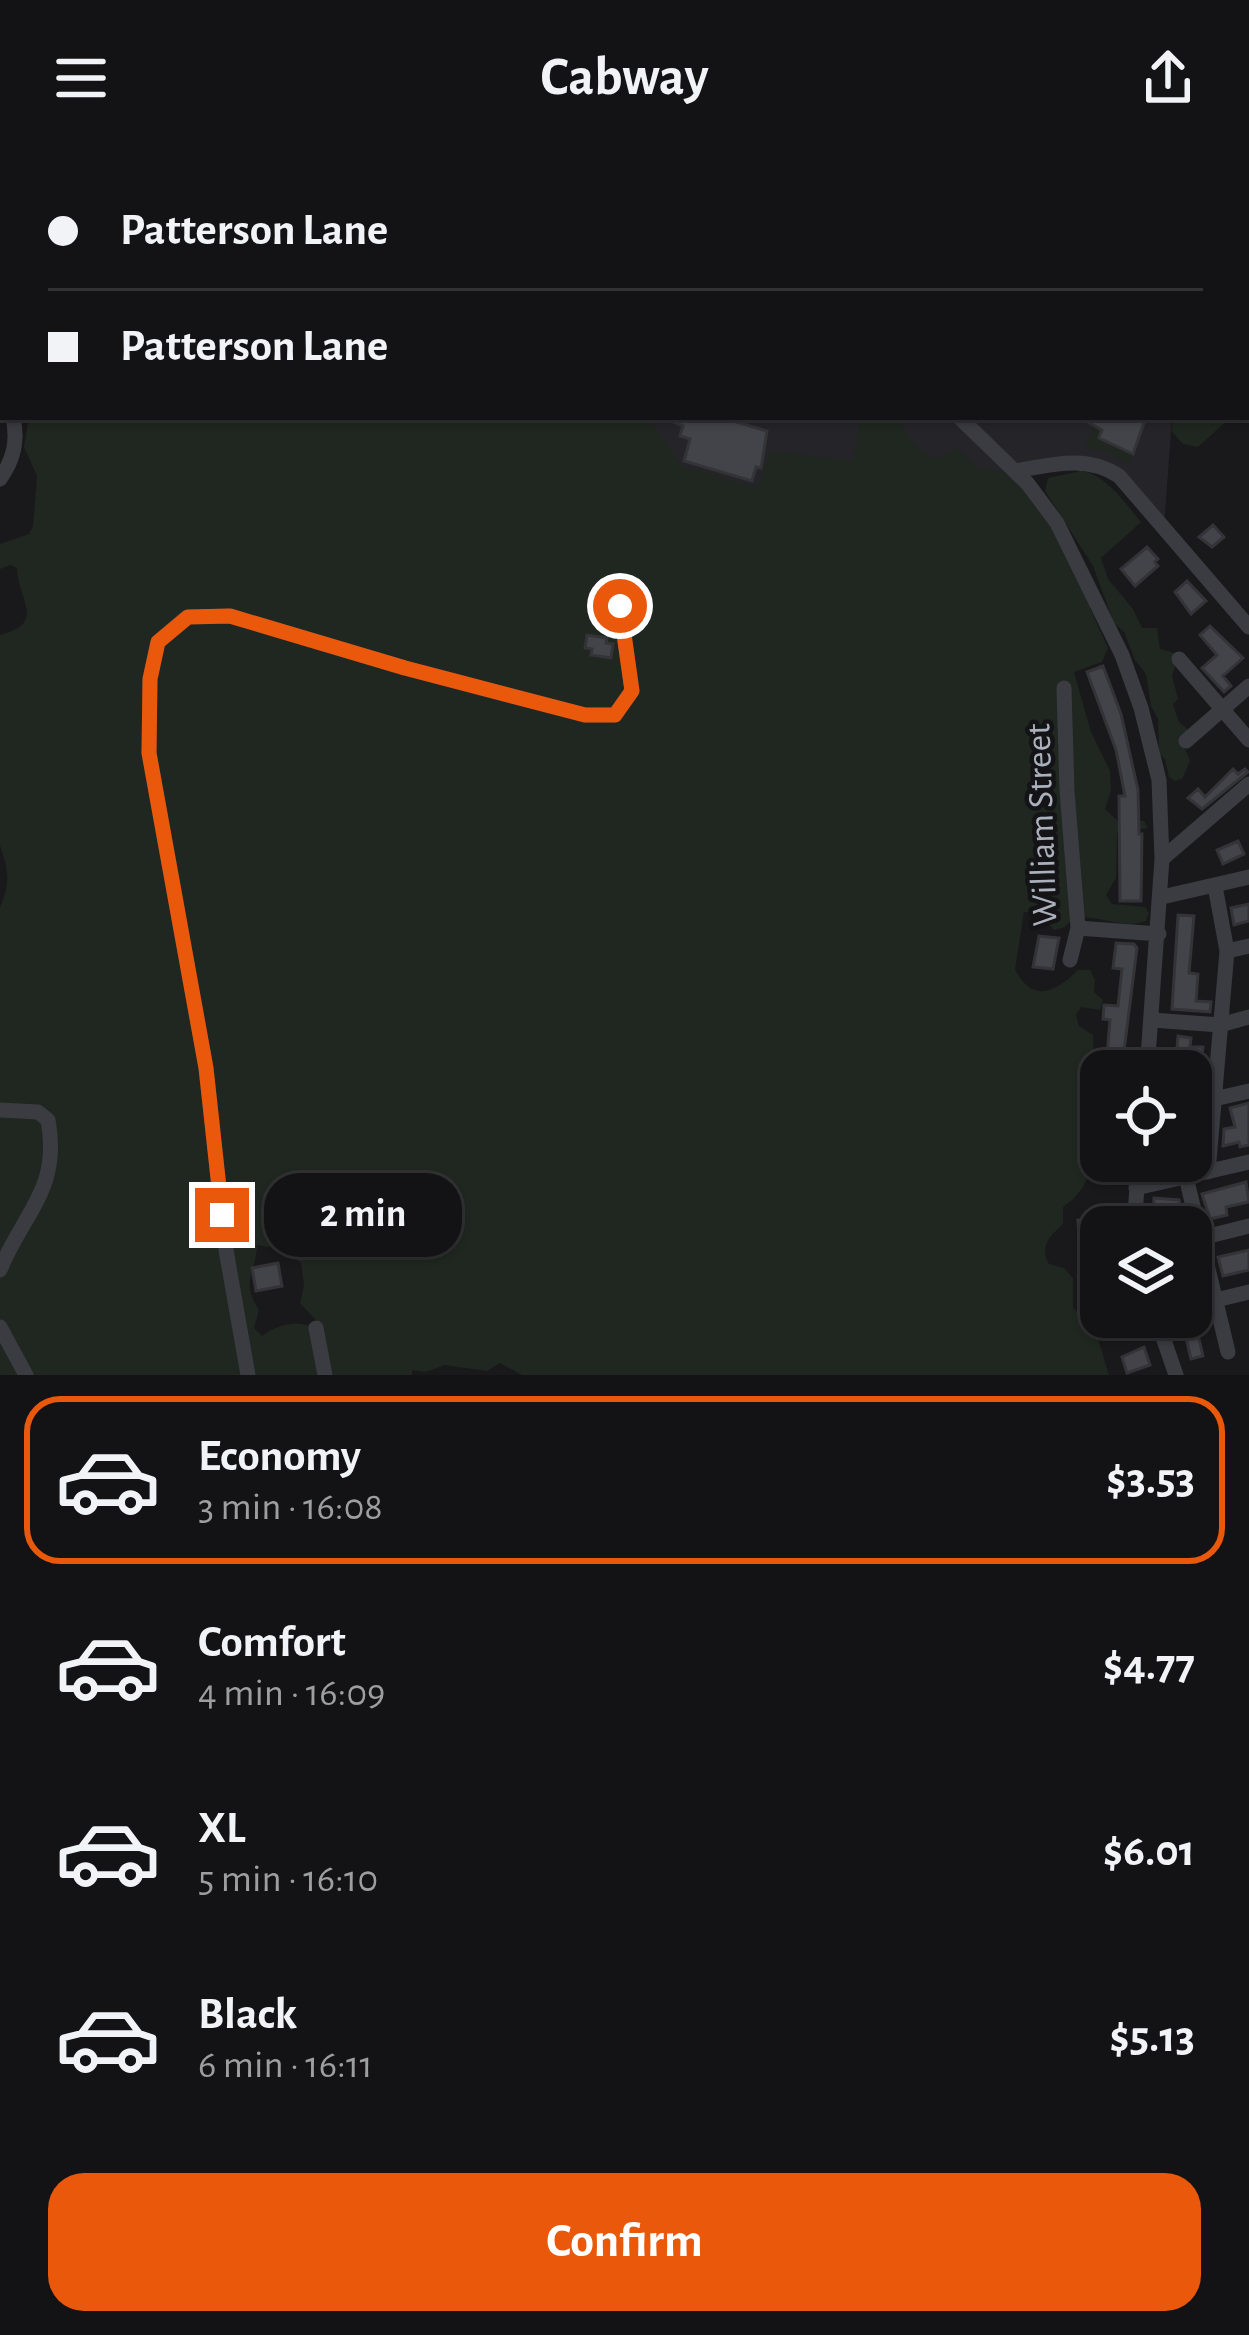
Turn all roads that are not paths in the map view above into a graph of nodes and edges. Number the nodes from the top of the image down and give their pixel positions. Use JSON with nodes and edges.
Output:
{"nodes":[{"id":1,"x":13,"y":420,"type":"edge"},
{"id":2,"x":962,"y":420,"type":"edge"},
{"id":3,"x":1015,"y":471,"type":"junction"},
{"id":4,"x":0,"y":479,"type":"edge"},
{"id":5,"x":620,"y":606,"type":"dead end"},
{"id":6,"x":1249,"y":627,"type":"edge"},
{"id":7,"x":1179,"y":658,"type":"dead end"},
{"id":8,"x":1249,"y":686,"type":"edge"},
{"id":9,"x":1064,"y":688,"type":"dead end"},
{"id":10,"x":1222,"y":709,"type":"junction"},
{"id":11,"x":1249,"y":740,"type":"edge"},
{"id":12,"x":1186,"y":741,"type":"dead end"},
{"id":13,"x":1249,"y":784,"type":"edge"},
{"id":14,"x":1162,"y":859,"type":"junction"},
{"id":15,"x":1249,"y":877,"type":"edge"},
{"id":16,"x":1215,"y":886,"type":"junction"},
{"id":17,"x":1162,"y":898,"type":"junction"},
{"id":18,"x":1078,"y":928,"type":"junction"},
{"id":19,"x":1159,"y":934,"type":"junction"},
{"id":20,"x":1249,"y":946,"type":"edge"},
{"id":21,"x":1227,"y":951,"type":"junction"},
{"id":22,"x":1070,"y":960,"type":"dead end"},
{"id":23,"x":1249,"y":1017,"type":"edge"},
{"id":24,"x":1152,"y":1020,"type":"junction"},
{"id":25,"x":1220,"y":1024,"type":"junction"},
{"id":26,"x":1149,"y":1050,"type":"edge"},
{"id":27,"x":1249,"y":1090,"type":"edge"},
{"id":28,"x":1214,"y":1100,"type":"junction"},
{"id":29,"x":0,"y":1110,"type":"edge"},
{"id":30,"x":1212,"y":1124,"type":"edge"},
{"id":31,"x":1249,"y":1162,"type":"edge"},
{"id":32,"x":1212,"y":1171,"type":"edge"},
{"id":33,"x":1137,"y":1182,"type":"edge"},
{"id":34,"x":1163,"y":1182,"type":"edge"},
{"id":35,"x":1136,"y":1188,"type":"junction"},
{"id":36,"x":1135,"y":1206,"type":"edge"},
{"id":37,"x":1249,"y":1226,"type":"edge"},
{"id":38,"x":1212,"y":1235,"type":"edge"},
{"id":39,"x":0,"y":1270,"type":"edge"},
{"id":40,"x":1212,"y":1287,"type":"edge"},
{"id":41,"x":1249,"y":1292,"type":"edge"},
{"id":42,"x":1215,"y":1300,"type":"junction"},
{"id":43,"x":1212,"y":1301,"type":"edge"},
{"id":44,"x":0,"y":1327,"type":"edge"},
{"id":45,"x":316,"y":1328,"type":"dead end"},
{"id":46,"x":1163,"y":1338,"type":"edge"},
{"id":47,"x":1228,"y":1352,"type":"dead end"},
{"id":48,"x":26,"y":1375,"type":"edge"},
{"id":49,"x":248,"y":1375,"type":"edge"},
{"id":50,"x":326,"y":1375,"type":"edge"},
{"id":51,"x":1176,"y":1375,"type":"edge"}],
"edges":[{"from":1,"to":4,"type":"street"},
{"from":2,"to":3,"type":"street"},
{"from":3,"to":6,"type":"street"},
{"from":3,"to":14,"type":"street"},
{"from":5,"to":49,"type":"street"},
{"from":7,"to":10,"type":"street"},
{"from":8,"to":10,"type":"street"},
{"from":9,"to":18,"type":"street","name":"William Street"},
{"from":10,"to":11,"type":"street"},
{"from":10,"to":12,"type":"street"},
{"from":13,"to":14,"type":"street"},
{"from":14,"to":17,"type":"street"},
{"from":15,"to":16,"type":"street"},
{"from":16,"to":17,"type":"street"},
{"from":16,"to":21,"type":"street"},
{"from":17,"to":19,"type":"street"},
{"from":18,"to":19,"type":"street"},
{"from":18,"to":22,"type":"street","name":"William Street"},
{"from":19,"to":24,"type":"street"},
{"from":20,"to":21,"type":"street"},
{"from":21,"to":25,"type":"street"},
{"from":23,"to":25,"type":"street"},
{"from":24,"to":25,"type":"street"},
{"from":24,"to":26,"type":"street"},
{"from":25,"to":28,"type":"street"},
{"from":27,"to":28,"type":"street"},
{"from":28,"to":30,"type":"street"},
{"from":29,"to":39,"type":"street"},
{"from":31,"to":32,"type":"street"},
{"from":33,"to":35,"type":"street"},
{"from":34,"to":35,"type":"street"},
{"from":35,"to":36,"type":"street"},
{"from":37,"to":38,"type":"street"},
{"from":40,"to":42,"type":"street"},
{"from":41,"to":42,"type":"street"},
{"from":42,"to":43,"type":"street"},
{"from":42,"to":47,"type":"street"},
{"from":44,"to":48,"type":"street"},
{"from":45,"to":50,"type":"street"},
{"from":46,"to":51,"type":"street"}]}
